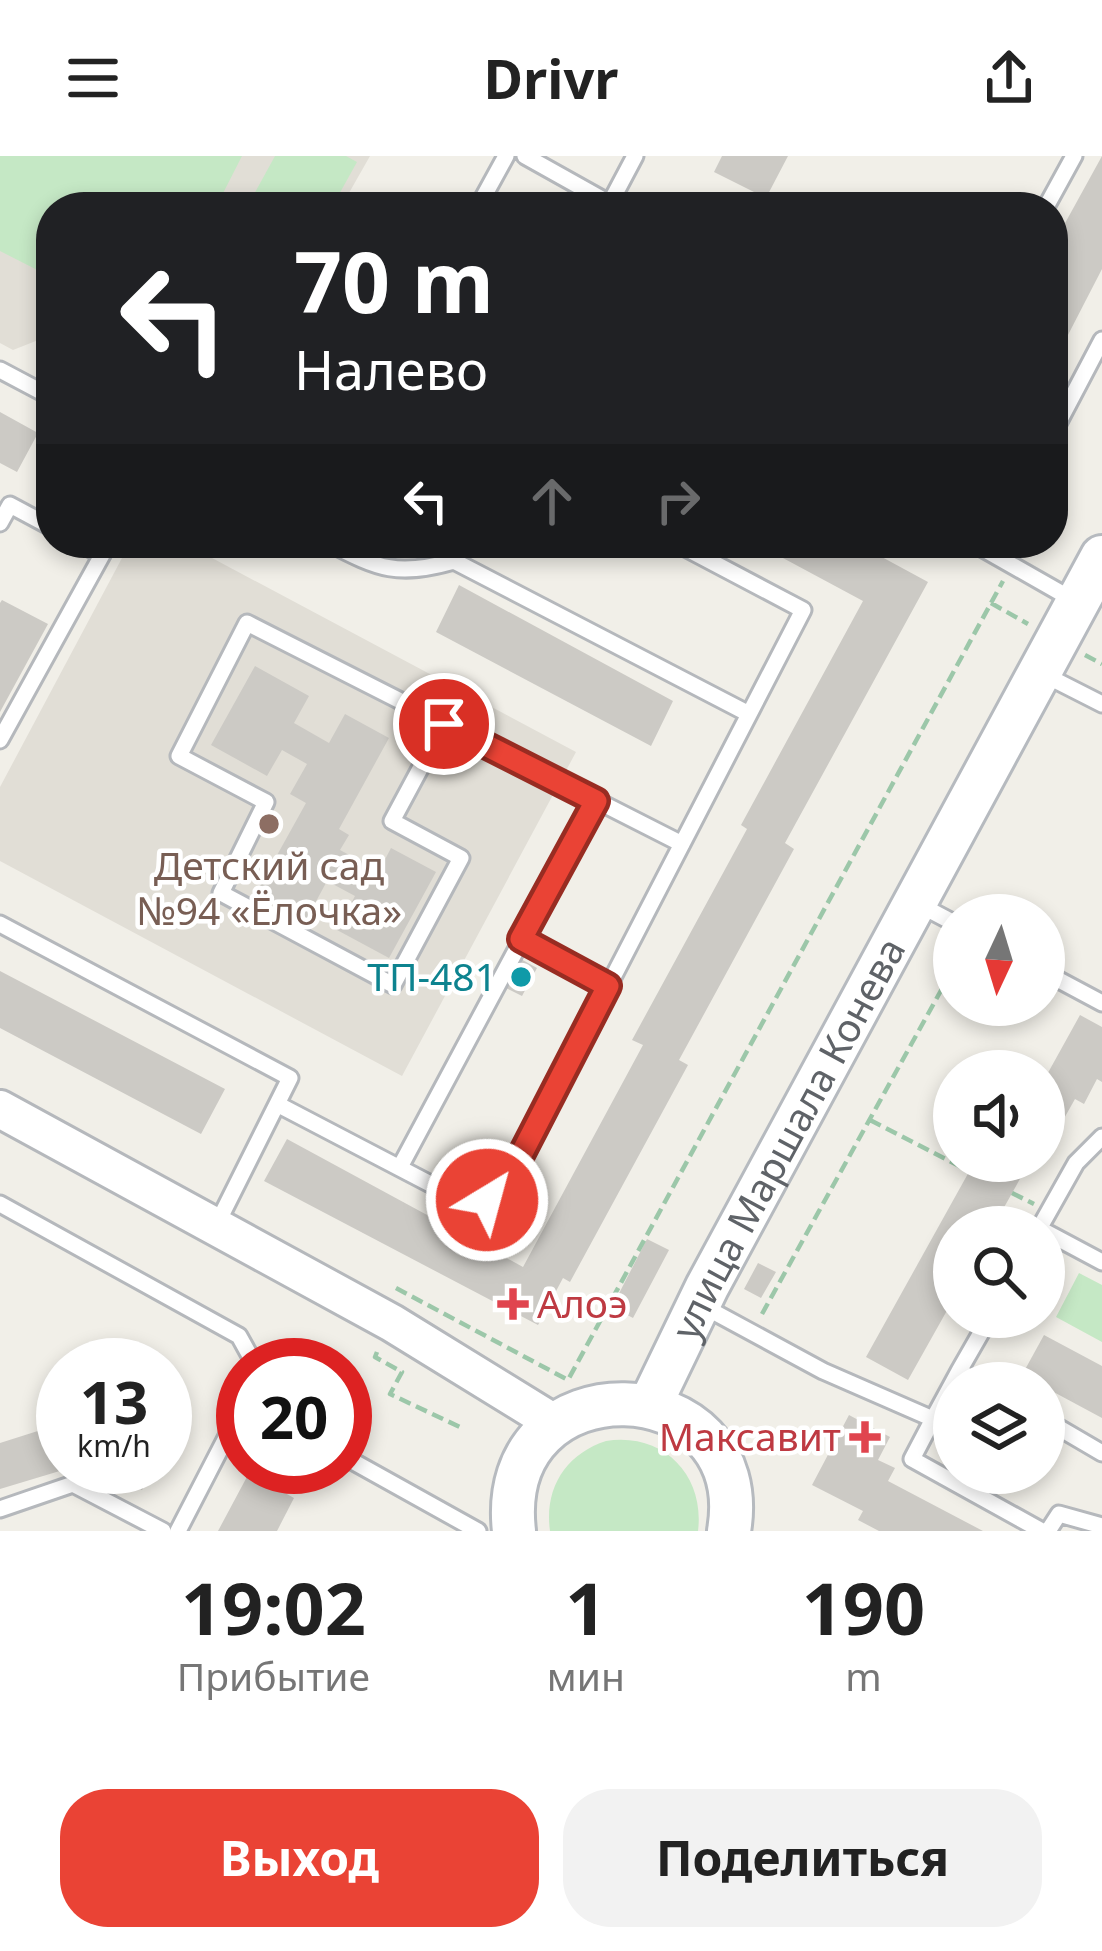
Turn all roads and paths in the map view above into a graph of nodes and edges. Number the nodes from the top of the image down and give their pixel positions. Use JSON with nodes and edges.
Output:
{"nodes":[{"id":1,"x":506,"y":156,"type":"edge"},
{"id":2,"x":525,"y":156,"type":"edge"},
{"id":3,"x":634,"y":156,"type":"edge"},
{"id":4,"x":1073,"y":156,"type":"edge"},
{"id":5,"x":486,"y":192,"type":"edge"},
{"id":6,"x":587,"y":192,"type":"edge"},
{"id":7,"x":616,"y":192,"type":"edge"},
{"id":8,"x":1054,"y":192,"type":"edge"},
{"id":9,"x":1102,"y":340,"type":"edge"},
{"id":10,"x":0,"y":370,"type":"edge"},
{"id":11,"x":36,"y":389,"type":"edge"},
{"id":12,"x":1068,"y":405,"type":"edge"},
{"id":13,"x":5,"y":502,"type":"edge"},
{"id":14,"x":36,"y":519,"type":"edge"},
{"id":15,"x":0,"y":523,"type":"edge"},
{"id":16,"x":1102,"y":557,"type":"edge"},
{"id":17,"x":100,"y":558,"type":"edge"},
{"id":18,"x":358,"y":558,"type":"edge"},
{"id":19,"x":456,"y":558,"type":"edge"},
{"id":20,"x":704,"y":558,"type":"edge"},
{"id":21,"x":1004,"y":558,"type":"edge"},
{"id":22,"x":454,"y":561,"type":"junction"},
{"id":23,"x":1012,"y":565,"type":"junction"},
{"id":24,"x":1077,"y":602,"type":"junction"},
{"id":25,"x":1039,"y":672,"type":"junction"},
{"id":26,"x":1102,"y":704,"type":"edge"},
{"id":27,"x":749,"y":714,"type":"junction"},
{"id":28,"x":444,"y":724,"type":"junction"},
{"id":29,"x":0,"y":740,"type":"edge"},
{"id":30,"x":596,"y":801,"type":"junction"},
{"id":31,"x":682,"y":844,"type":"junction"},
{"id":32,"x":916,"y":903,"type":"junction"},
{"id":33,"x":933,"y":912,"type":"edge"},
{"id":34,"x":0,"y":924,"type":"edge"},
{"id":35,"x":521,"y":939,"type":"junction"},
{"id":36,"x":1065,"y":983,"type":"edge"},
{"id":37,"x":608,"y":986,"type":"junction"},
{"id":38,"x":1102,"y":1003,"type":"edge"},
{"id":39,"x":933,"y":1006,"type":"edge"},
{"id":40,"x":277,"y":1104,"type":"junction"},
{"id":41,"x":0,"y":1109,"type":"edge"},
{"id":42,"x":870,"y":1120,"type":"junction"},
{"id":43,"x":1102,"y":1137,"type":"edge"},
{"id":44,"x":933,"y":1152,"type":"edge"},
{"id":45,"x":400,"y":1167,"type":"junction"},
{"id":46,"x":1054,"y":1206,"type":"edge"},
{"id":47,"x":5,"y":1209,"type":"edge"},
{"id":48,"x":216,"y":1226,"type":"junction"},
{"id":49,"x":1065,"y":1242,"type":"edge"},
{"id":50,"x":1102,"y":1262,"type":"edge"},
{"id":51,"x":388,"y":1283,"type":"dead end"},
{"id":52,"x":698,"y":1304,"type":"junction"},
{"id":53,"x":400,"y":1308,"type":"junction"},
{"id":54,"x":752,"y":1330,"type":"junction"},
{"id":55,"x":239,"y":1338,"type":"edge"},
{"id":56,"x":650,"y":1405,"type":"junction"},
{"id":57,"x":933,"y":1419,"type":"joint"},
{"id":58,"x":556,"y":1424,"type":"junction"},
{"id":59,"x":464,"y":1430,"type":"dead end"},
{"id":60,"x":1065,"y":1431,"type":"edge"},
{"id":61,"x":1102,"y":1453,"type":"edge"},
{"id":62,"x":216,"y":1457,"type":"edge"},
{"id":63,"x":372,"y":1471,"type":"edge"},
{"id":64,"x":933,"y":1472,"type":"edge"},
{"id":65,"x":975,"y":1494,"type":"edge"},
{"id":66,"x":0,"y":1509,"type":"edge"},
{"id":67,"x":1102,"y":1526,"type":"edge"},
{"id":68,"x":735,"y":1527,"type":"edge"},
{"id":69,"x":163,"y":1531,"type":"edge"},
{"id":70,"x":178,"y":1531,"type":"edge"},
{"id":71,"x":478,"y":1531,"type":"edge"},
{"id":72,"x":514,"y":1531,"type":"edge"},
{"id":73,"x":1045,"y":1531,"type":"edge"}],
"edges":[{"from":1,"to":5,"type":"lane"},
{"from":2,"to":6,"type":"lane"},
{"from":3,"to":7,"type":"lane"},
{"from":4,"to":8,"type":"lane"},
{"from":9,"to":12,"type":"lane"},
{"from":10,"to":11,"type":"lane"},
{"from":13,"to":14,"type":"lane"},
{"from":13,"to":15,"type":"lane"},
{"from":16,"to":24,"type":"main road","name":"улица Маршала Конева"},
{"from":17,"to":29,"type":"lane"},
{"from":18,"to":22,"type":"lane"},
{"from":19,"to":22,"type":"lane"},
{"from":20,"to":27,"type":"lane"},
{"from":21,"to":23,"type":"lane"},
{"from":22,"to":27,"type":"lane"},
{"from":23,"to":24,"type":"lane"},
{"from":23,"to":53,"type":"path"},
{"from":24,"to":25,"type":"main road","name":"улица Маршала Конева"},
{"from":25,"to":26,"type":"lane"},
{"from":25,"to":32,"type":"main road","name":"улица Маршала Конева"},
{"from":27,"to":31,"type":"lane"},
{"from":28,"to":28,"type":"lane"},
{"from":28,"to":30,"type":"lane"},
{"from":30,"to":31,"type":"lane"},
{"from":30,"to":35,"type":"lane"},
{"from":31,"to":37,"type":"lane"},
{"from":32,"to":33,"type":"lane"},
{"from":32,"to":52,"type":"main road","name":"улица Маршала Конева"},
{"from":34,"to":40,"type":"lane"},
{"from":35,"to":37,"type":"lane"},
{"from":35,"to":45,"type":"lane"},
{"from":36,"to":38,"type":"lane"},
{"from":37,"to":45,"type":"lane"},
{"from":39,"to":42,"type":"path"},
{"from":40,"to":45,"type":"lane"},
{"from":40,"to":48,"type":"lane"},
{"from":41,"to":48,"type":"street"},
{"from":42,"to":44,"type":"path"},
{"from":42,"to":54,"type":"path"},
{"from":43,"to":46,"type":"lane"},
{"from":47,"to":55,"type":"lane"},
{"from":48,"to":53,"type":"street"},
{"from":49,"to":50,"type":"lane"},
{"from":51,"to":53,"type":"path"},
{"from":52,"to":54,"type":"lane"},
{"from":52,"to":56,"type":"main road","name":"улица Маршала Конева"},
{"from":53,"to":58,"type":"street"},
{"from":53,"to":59,"type":"path"},
{"from":54,"to":57,"type":"lane"},
{"from":56,"to":58,"type":"main road"},
{"from":56,"to":68,"type":"main road"},
{"from":57,"to":64,"type":"lane"},
{"from":58,"to":72,"type":"main road"},
{"from":60,"to":61,"type":"lane"},
{"from":62,"to":70,"type":"lane"},
{"from":63,"to":71,"type":"lane"},
{"from":65,"to":73,"type":"lane"},
{"from":66,"to":69,"type":"lane"},
{"from":67,"to":73,"type":"lane"}]}
